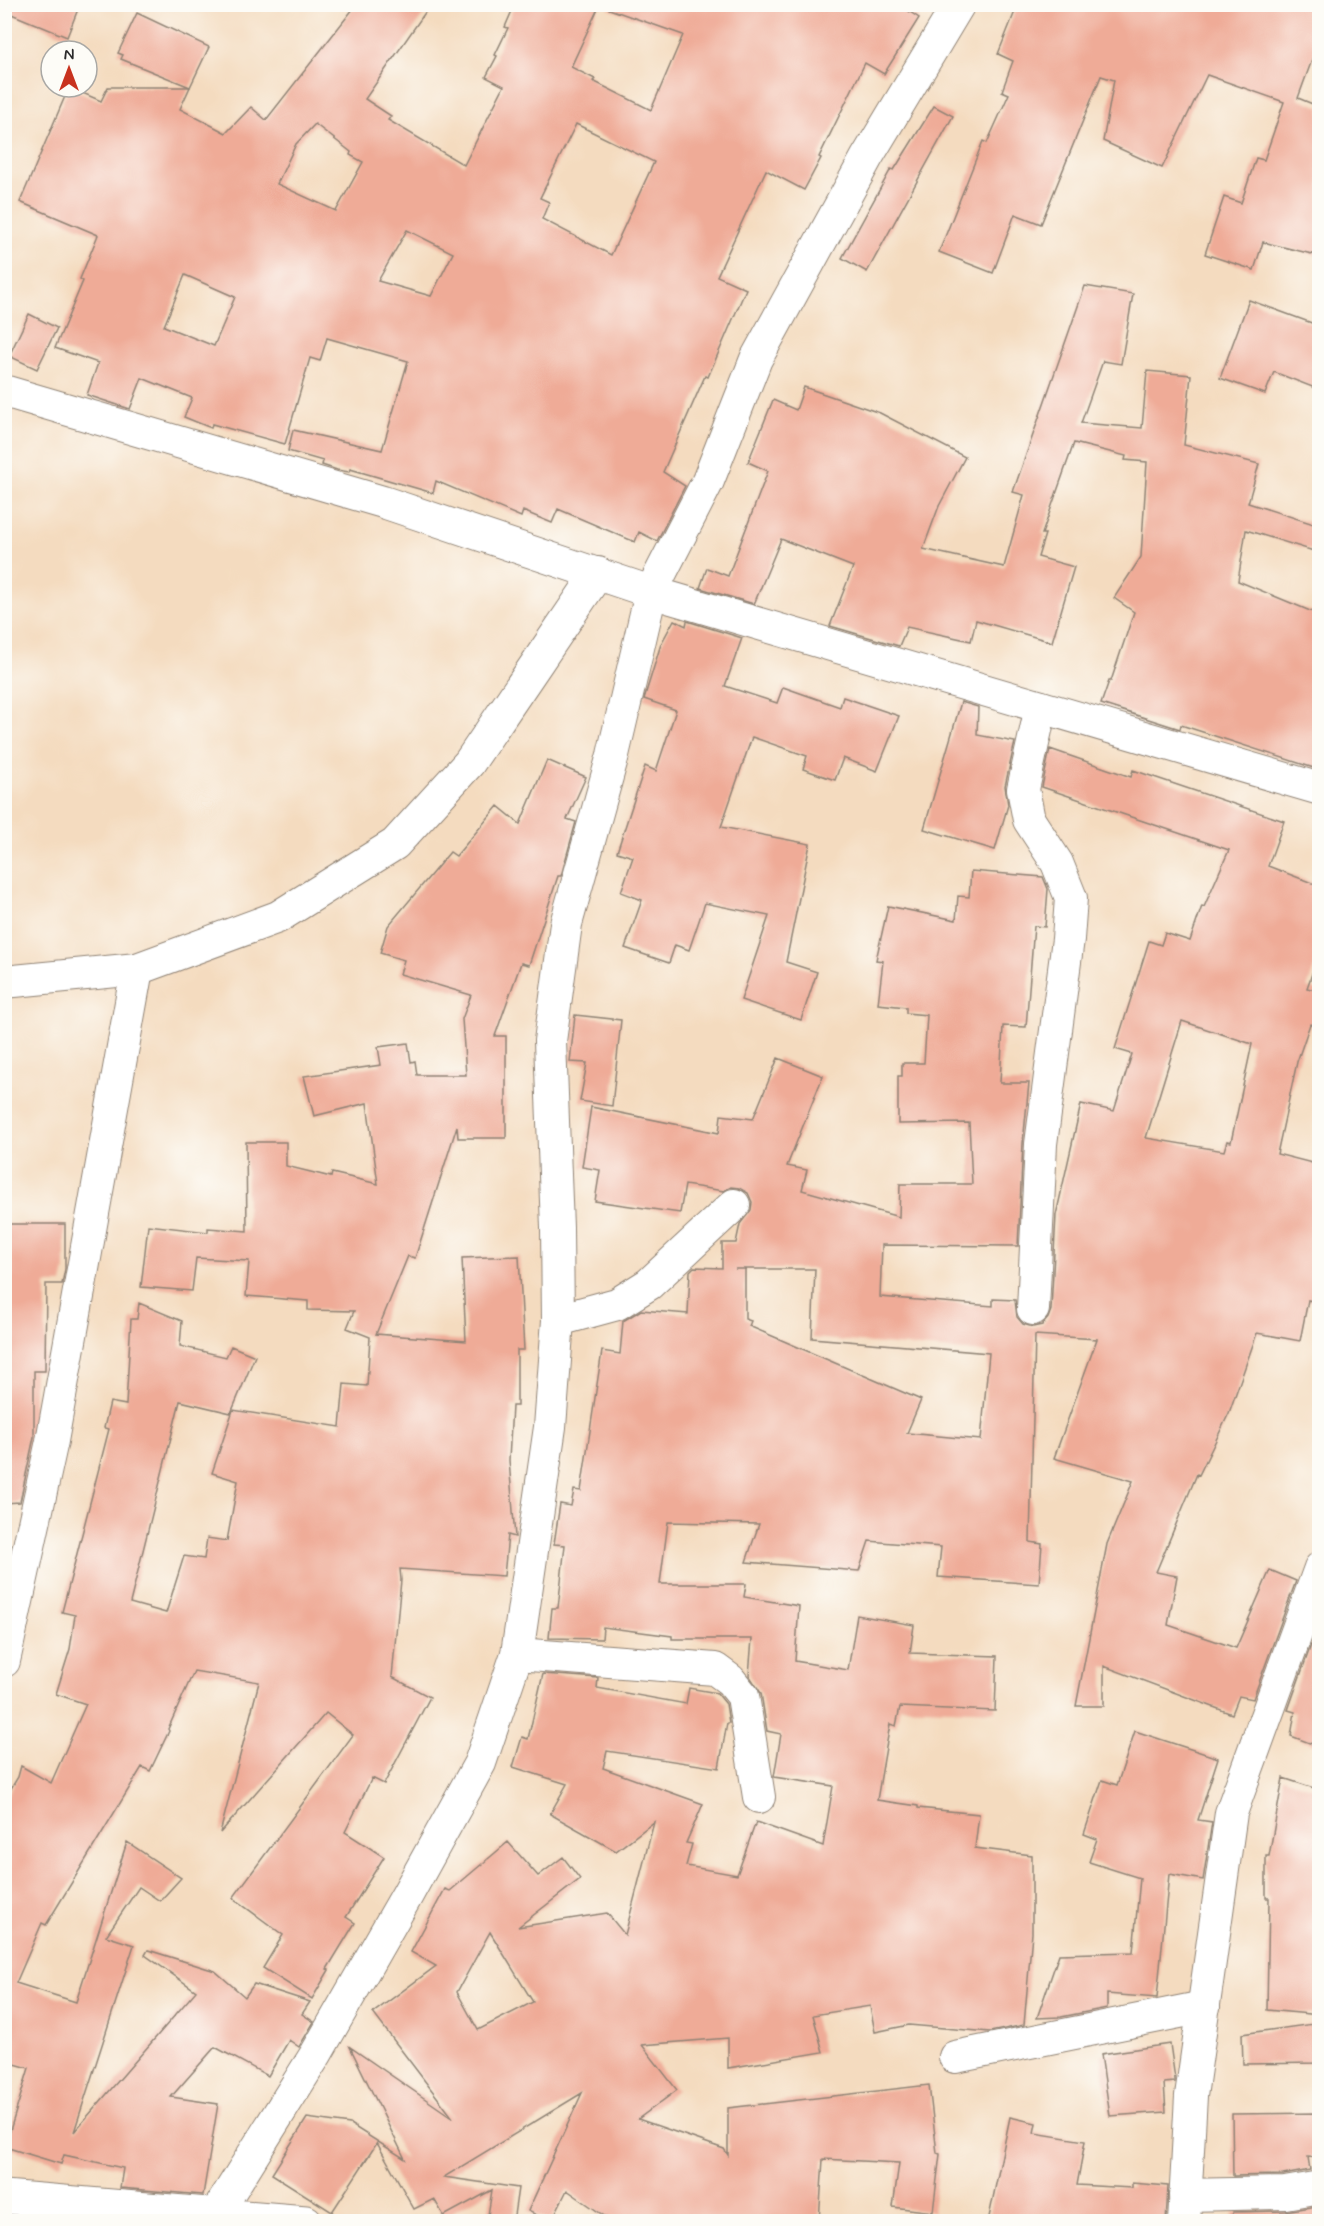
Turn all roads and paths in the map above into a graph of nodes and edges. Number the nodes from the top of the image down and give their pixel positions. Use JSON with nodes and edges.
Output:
{"nodes":[{"id":1,"x":959,"y":4,"type":"edge"},
{"id":2,"x":4,"y":391,"type":"edge"},
{"id":3,"x":598,"y":573,"type":"junction"},
{"id":4,"x":651,"y":592,"type":"junction"},
{"id":5,"x":1041,"y":707,"type":"junction"},
{"id":6,"x":1320,"y":789,"type":"edge"},
{"id":7,"x":137,"y":969,"type":"junction"},
{"id":8,"x":4,"y":982,"type":"edge"},
{"id":9,"x":734,"y":1205,"type":"dead end"},
{"id":10,"x":1034,"y":1309,"type":"dead end"},
{"id":11,"x":558,"y":1320,"type":"junction"},
{"id":12,"x":1320,"y":1568,"type":"edge"},
{"id":13,"x":517,"y":1654,"type":"junction"},
{"id":14,"x":4,"y":1661,"type":"edge"},
{"id":15,"x":759,"y":1797,"type":"dead end"},
{"id":16,"x":1204,"y":2007,"type":"junction"},
{"id":17,"x":955,"y":2057,"type":"dead end"},
{"id":18,"x":1320,"y":2187,"type":"edge"},
{"id":19,"x":4,"y":2197,"type":"edge"},
{"id":20,"x":1184,"y":2208,"type":"edge"},
{"id":21,"x":216,"y":2214,"type":"junction"},
{"id":22,"x":306,"y":2222,"type":"edge"}],
"edges":[{"from":1,"to":4,"type":"street"},
{"from":2,"to":3,"type":"street"},
{"from":3,"to":4,"type":"street"},
{"from":3,"to":7,"type":"street"},
{"from":4,"to":5,"type":"street"},
{"from":4,"to":11,"type":"street"},
{"from":5,"to":6,"type":"street"},
{"from":5,"to":10,"type":"street"},
{"from":7,"to":8,"type":"street"},
{"from":7,"to":14,"type":"street"},
{"from":9,"to":11,"type":"street"},
{"from":11,"to":13,"type":"street"},
{"from":12,"to":16,"type":"street"},
{"from":13,"to":15,"type":"street"},
{"from":13,"to":21,"type":"street"},
{"from":16,"to":17,"type":"street"},
{"from":16,"to":20,"type":"street"},
{"from":18,"to":20,"type":"street"},
{"from":19,"to":21,"type":"street"},
{"from":21,"to":22,"type":"street"}]}
